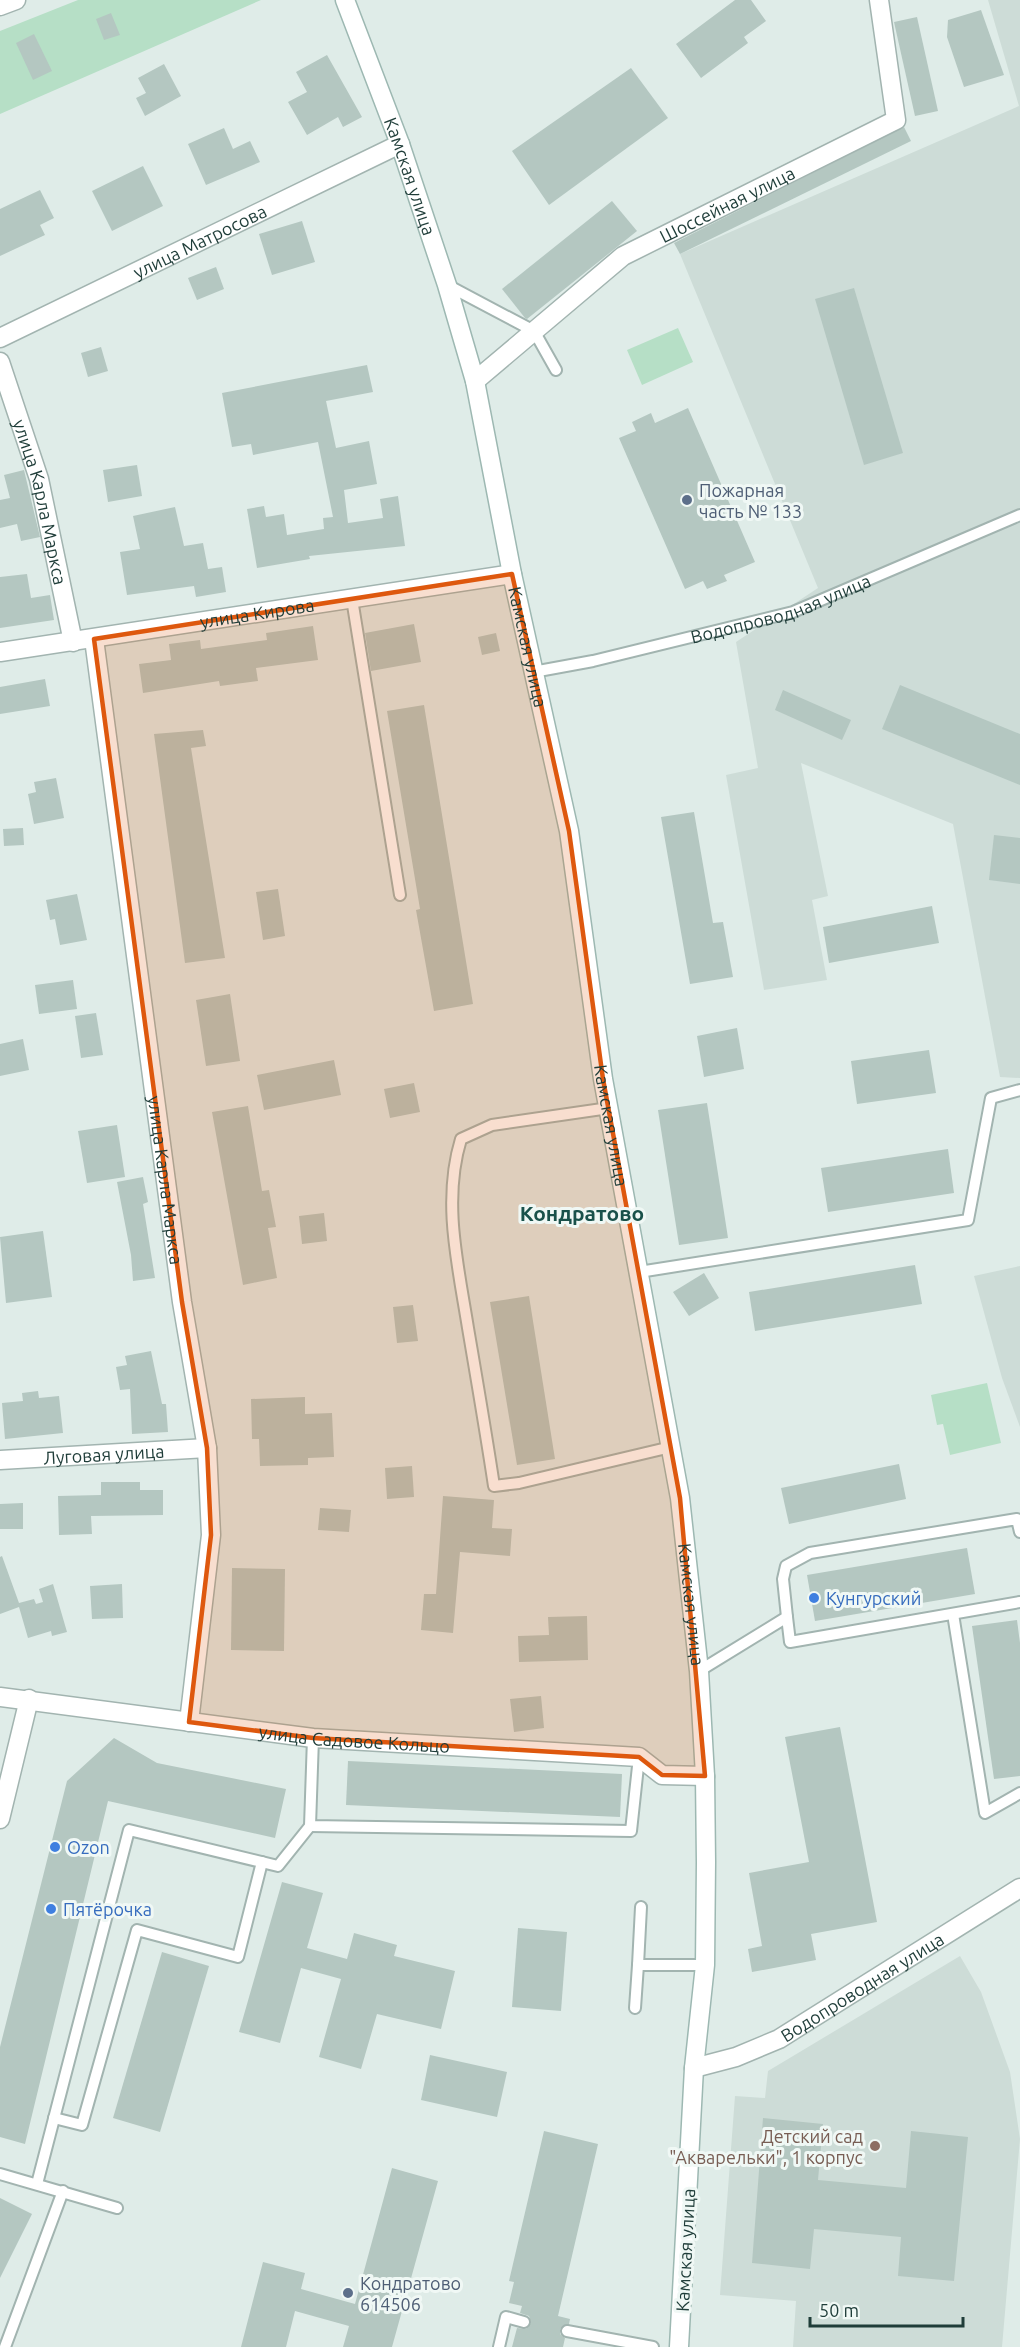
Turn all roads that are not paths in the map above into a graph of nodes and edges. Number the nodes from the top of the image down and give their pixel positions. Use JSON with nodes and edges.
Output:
{"nodes":[{"id":1,"x":16,"y":0,"type":"edge"},
{"id":2,"x":345,"y":0,"type":"edge"},
{"id":3,"x":879,"y":0,"type":"edge"},
{"id":4,"x":0,"y":6,"type":"edge"},
{"id":5,"x":400,"y":144,"type":"junction"},
{"id":6,"x":447,"y":285,"type":"junction"},
{"id":7,"x":534,"y":331,"type":"junction"},
{"id":8,"x":0,"y":338,"type":"edge"},
{"id":9,"x":0,"y":362,"type":"edge"},
{"id":10,"x":556,"y":370,"type":"dead end"},
{"id":11,"x":475,"y":381,"type":"junction"},
{"id":12,"x":1020,"y":515,"type":"edge"},
{"id":13,"x":512,"y":574,"type":"junction"},
{"id":14,"x":352,"y":598,"type":"junction"},
{"id":15,"x":94,"y":639,"type":"junction"},
{"id":16,"x":73,"y":642,"type":"junction"},
{"id":17,"x":0,"y":652,"type":"edge"},
{"id":18,"x":533,"y":672,"type":"junction"},
{"id":19,"x":400,"y":895,"type":"dead end"},
{"id":20,"x":1020,"y":1090,"type":"edge"},
{"id":21,"x":609,"y":1108,"type":"junction"},
{"id":22,"x":639,"y":1272,"type":"junction"},
{"id":23,"x":671,"y":1447,"type":"junction"},
{"id":24,"x":207,"y":1448,"type":"junction"},
{"id":25,"x":0,"y":1460,"type":"edge"},
{"id":26,"x":1020,"y":1532,"type":"edge"},
{"id":27,"x":1020,"y":1602,"type":"edge"},
{"id":28,"x":953,"y":1614,"type":"junction"},
{"id":29,"x":787,"y":1617,"type":"junction"},
{"id":30,"x":699,"y":1671,"type":"junction"},
{"id":31,"x":0,"y":1697,"type":"edge"},
{"id":32,"x":29,"y":1699,"type":"junction"},
{"id":33,"x":189,"y":1722,"type":"junction"},
{"id":34,"x":313,"y":1738,"type":"junction"},
{"id":35,"x":639,"y":1757,"type":"junction"},
{"id":36,"x":705,"y":1776,"type":"junction"},
{"id":37,"x":1020,"y":1793,"type":"edge"},
{"id":38,"x":0,"y":1819,"type":"edge"},
{"id":39,"x":310,"y":1826,"type":"junction"},
{"id":40,"x":262,"y":1862,"type":"junction"},
{"id":41,"x":1020,"y":1888,"type":"edge"},
{"id":42,"x":641,"y":1906,"type":"dead end"},
{"id":43,"x":638,"y":1965,"type":"junction"},
{"id":44,"x":705,"y":1965,"type":"junction"},
{"id":45,"x":635,"y":2008,"type":"dead end"},
{"id":46,"x":694,"y":2068,"type":"junction"},
{"id":47,"x":54,"y":2118,"type":"junction"},
{"id":48,"x":0,"y":2174,"type":"edge"},
{"id":49,"x":37,"y":2184,"type":"junction"},
{"id":50,"x":63,"y":2192,"type":"junction"},
{"id":51,"x":117,"y":2208,"type":"dead end"},
{"id":52,"x":524,"y":2322,"type":"dead end"},
{"id":53,"x":567,"y":2331,"type":"dead end"},
{"id":54,"x":6,"y":2347,"type":"edge"},
{"id":55,"x":499,"y":2347,"type":"edge"},
{"id":56,"x":653,"y":2347,"type":"edge"},
{"id":57,"x":679,"y":2347,"type":"edge"}],
"edges":[{"from":1,"to":4,"type":"street"},
{"from":2,"to":5,"type":"street","name":"Камская улица"},
{"from":3,"to":7,"type":"street","name":"Шоссейная улица"},
{"from":5,"to":6,"type":"street","name":"Камская улица"},
{"from":5,"to":8,"type":"street","name":"улица Матросова"},
{"from":6,"to":7,"type":"lane"},
{"from":6,"to":11,"type":"street","name":"Камская улица"},
{"from":7,"to":10,"type":"lane"},
{"from":7,"to":11,"type":"street","name":"Шоссейная улица"},
{"from":9,"to":16,"type":"street","name":"улица Карла Маркса"},
{"from":11,"to":13,"type":"street","name":"Камская улица"},
{"from":12,"to":18,"type":"lane","name":"Водопроводная улица"},
{"from":13,"to":14,"type":"street","name":"улица Кирова"},
{"from":13,"to":18,"type":"street","name":"Камская улица"},
{"from":14,"to":15,"type":"street","name":"улица Кирова"},
{"from":14,"to":19,"type":"lane"},
{"from":15,"to":16,"type":"street","name":"улица Кирова"},
{"from":15,"to":24,"type":"street","name":"улица Карла Маркса"},
{"from":16,"to":17,"type":"street","name":"улица Кирова"},
{"from":18,"to":21,"type":"street","name":"Камская улица"},
{"from":20,"to":22,"type":"lane"},
{"from":21,"to":22,"type":"street","name":"Камская улица"},
{"from":21,"to":23,"type":"lane"},
{"from":22,"to":23,"type":"street","name":"Камская улица"},
{"from":23,"to":30,"type":"street","name":"Камская улица"},
{"from":24,"to":25,"type":"street","name":"Луговая улица"},
{"from":24,"to":33,"type":"street","name":"улица Карла Маркса"},
{"from":26,"to":29,"type":"lane"},
{"from":27,"to":28,"type":"lane"},
{"from":28,"to":29,"type":"lane"},
{"from":28,"to":37,"type":"lane"},
{"from":29,"to":30,"type":"lane"},
{"from":30,"to":36,"type":"street","name":"Камская улица"},
{"from":31,"to":32,"type":"street","name":"улица Садовое Кольцо"},
{"from":32,"to":33,"type":"street","name":"улица Садовое Кольцо"},
{"from":32,"to":38,"type":"street"},
{"from":33,"to":34,"type":"street","name":"улица Садовое Кольцо"},
{"from":34,"to":35,"type":"street","name":"улица Садовое Кольцо"},
{"from":34,"to":39,"type":"lane"},
{"from":35,"to":36,"type":"street"},
{"from":35,"to":39,"type":"lane"},
{"from":36,"to":44,"type":"street","name":"Камская улица"},
{"from":39,"to":40,"type":"lane"},
{"from":40,"to":47,"type":"lane"},
{"from":40,"to":47,"type":"lane"},
{"from":41,"to":46,"type":"street","name":"Водопроводная улица"},
{"from":42,"to":43,"type":"lane"},
{"from":43,"to":44,"type":"lane"},
{"from":43,"to":45,"type":"lane"},
{"from":44,"to":46,"type":"street","name":"Камская улица"},
{"from":46,"to":57,"type":"street","name":"Камская улица"},
{"from":47,"to":49,"type":"lane"},
{"from":48,"to":49,"type":"lane"},
{"from":49,"to":50,"type":"lane"},
{"from":50,"to":51,"type":"lane"},
{"from":50,"to":54,"type":"lane"},
{"from":52,"to":55,"type":"lane"},
{"from":53,"to":56,"type":"lane"}]}
